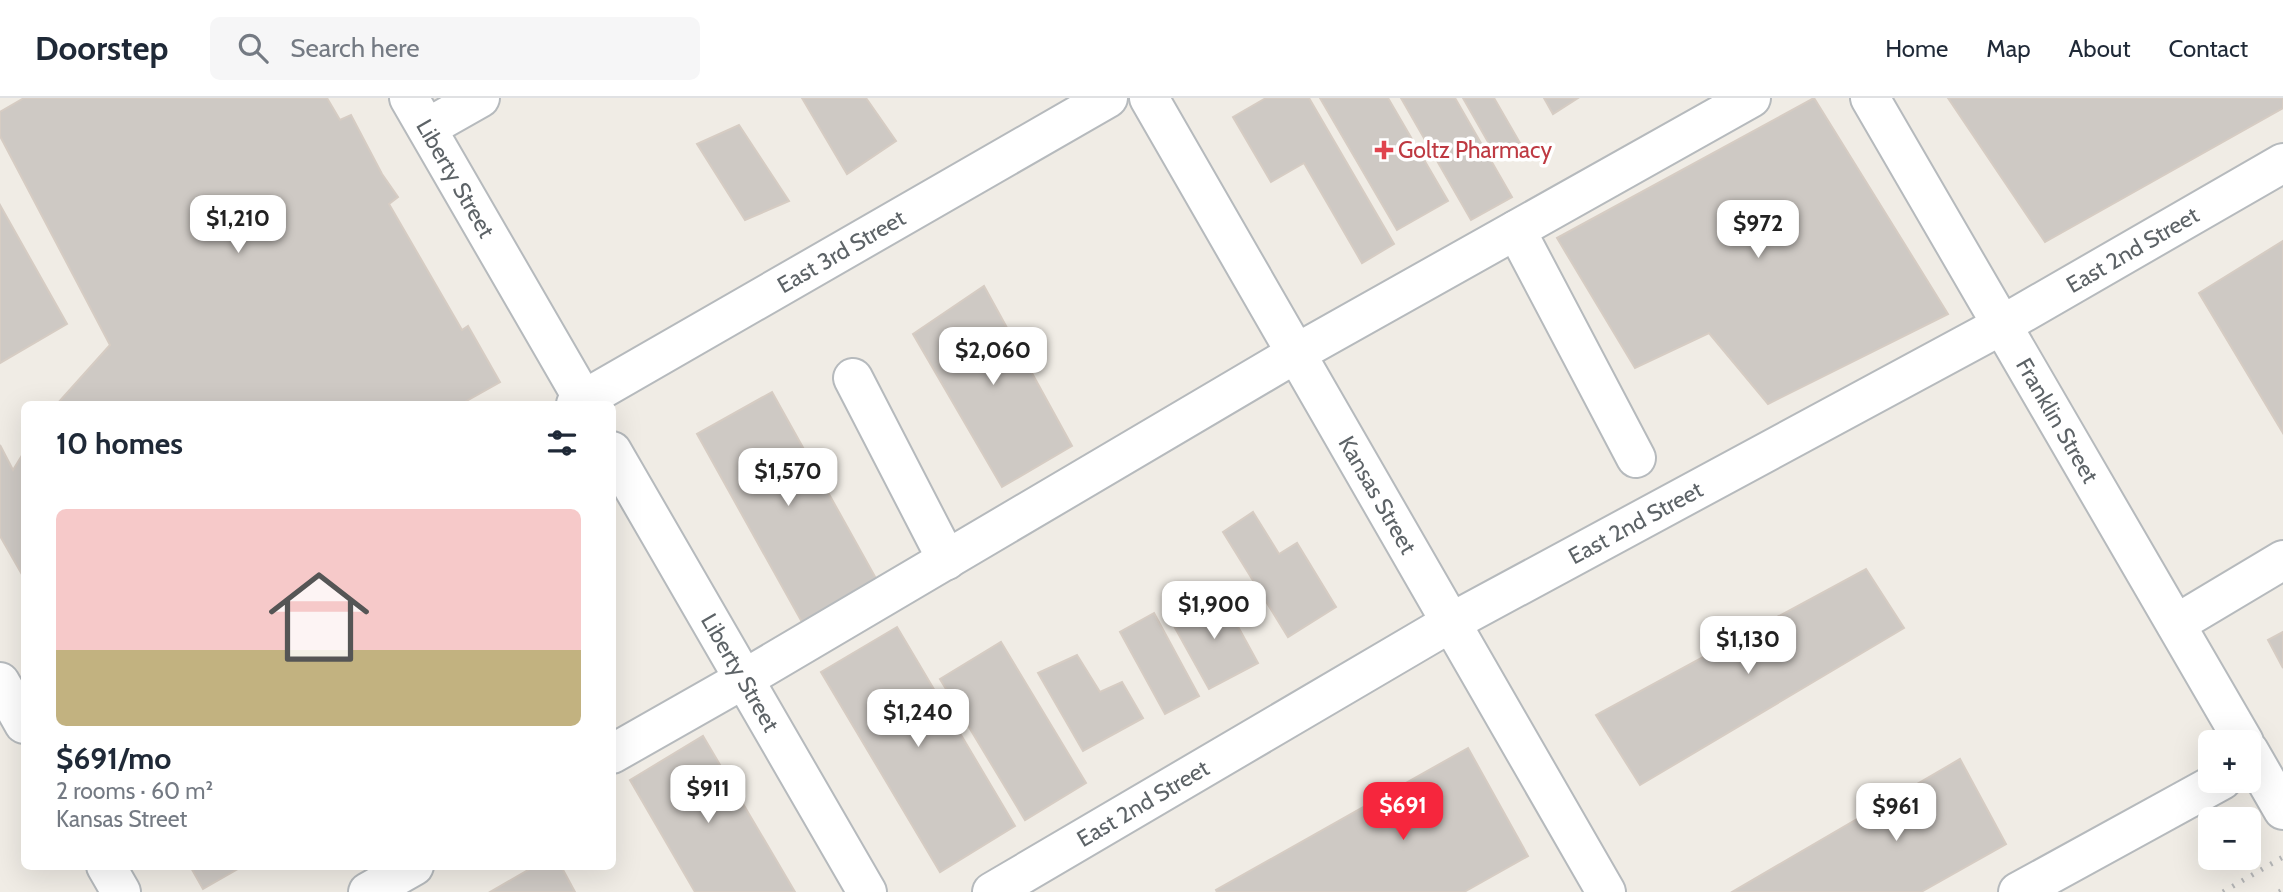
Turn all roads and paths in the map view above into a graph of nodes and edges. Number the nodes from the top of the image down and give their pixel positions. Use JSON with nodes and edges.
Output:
{"nodes":[{"id":1,"x":480,"y":98,"type":"edge"},
{"id":2,"x":1108,"y":98,"type":"edge"},
{"id":3,"x":1149,"y":98,"type":"edge"},
{"id":4,"x":1751,"y":98,"type":"edge"},
{"id":5,"x":1870,"y":98,"type":"edge"},
{"id":6,"x":418,"y":113,"type":"edge"},
{"id":7,"x":2283,"y":163,"type":"edge"},
{"id":8,"x":1516,"y":230,"type":"junction"},
{"id":9,"x":2002,"y":325,"type":"junction"},
{"id":10,"x":1296,"y":354,"type":"junction"},
{"id":11,"x":853,"y":378,"type":"dead end"},
{"id":12,"x":581,"y":401,"type":"edge"},
{"id":13,"x":585,"y":401,"type":"edge"},
{"id":14,"x":616,"y":458,"type":"edge"},
{"id":15,"x":1636,"y":458,"type":"dead end"},
{"id":16,"x":947,"y":560,"type":"junction"},
{"id":17,"x":2283,"y":560,"type":"edge"},
{"id":18,"x":1450,"y":623,"type":"junction"},
{"id":19,"x":2176,"y":624,"type":"junction"},
{"id":20,"x":744,"y":680,"type":"junction"},
{"id":21,"x":0,"y":682,"type":"edge"},
{"id":22,"x":18,"y":725,"type":"edge"},
{"id":23,"x":2235,"y":730,"type":"edge"},
{"id":24,"x":616,"y":752,"type":"edge"},
{"id":25,"x":2261,"y":774,"type":"edge"},
{"id":26,"x":2198,"y":793,"type":"edge"},
{"id":27,"x":2283,"y":810,"type":"edge"},
{"id":28,"x":108,"y":870,"type":"edge"},
{"id":29,"x":407,"y":870,"type":"edge"},
{"id":30,"x":121,"y":892,"type":"edge"},
{"id":31,"x":368,"y":892,"type":"edge"},
{"id":32,"x":867,"y":892,"type":"edge"},
{"id":33,"x":992,"y":892,"type":"edge"},
{"id":34,"x":1606,"y":892,"type":"edge"},
{"id":35,"x":2018,"y":892,"type":"edge"}],
"edges":[{"from":1,"to":6,"type":"street"},
{"from":2,"to":13,"type":"street","name":"East 3rd Street"},
{"from":3,"to":10,"type":"street","name":"Kansas Street"},
{"from":4,"to":8,"type":"street"},
{"from":5,"to":9,"type":"street","name":"Franklin Street"},
{"from":6,"to":12,"type":"street","name":"Liberty Street"},
{"from":7,"to":9,"type":"street","name":"East 2nd Street"},
{"from":8,"to":10,"type":"street"},
{"from":8,"to":15,"type":"street"},
{"from":9,"to":18,"type":"street","name":"East 2nd Street"},
{"from":9,"to":19,"type":"street","name":"Franklin Street"},
{"from":10,"to":16,"type":"street"},
{"from":10,"to":18,"type":"street","name":"Kansas Street"},
{"from":11,"to":16,"type":"street"},
{"from":14,"to":20,"type":"street","name":"Liberty Street"},
{"from":16,"to":20,"type":"street"},
{"from":17,"to":19,"type":"street"},
{"from":18,"to":33,"type":"street","name":"East 2nd Street"},
{"from":18,"to":34,"type":"street","name":"Kansas Street"},
{"from":19,"to":23,"type":"street","name":"Franklin Street"},
{"from":20,"to":24,"type":"street"},
{"from":20,"to":32,"type":"street","name":"Liberty Street"},
{"from":21,"to":22,"type":"street"},
{"from":25,"to":27,"type":"street","name":"Franklin Street"},
{"from":26,"to":35,"type":"street"},
{"from":28,"to":30,"type":"street"},
{"from":29,"to":31,"type":"street"}]}
